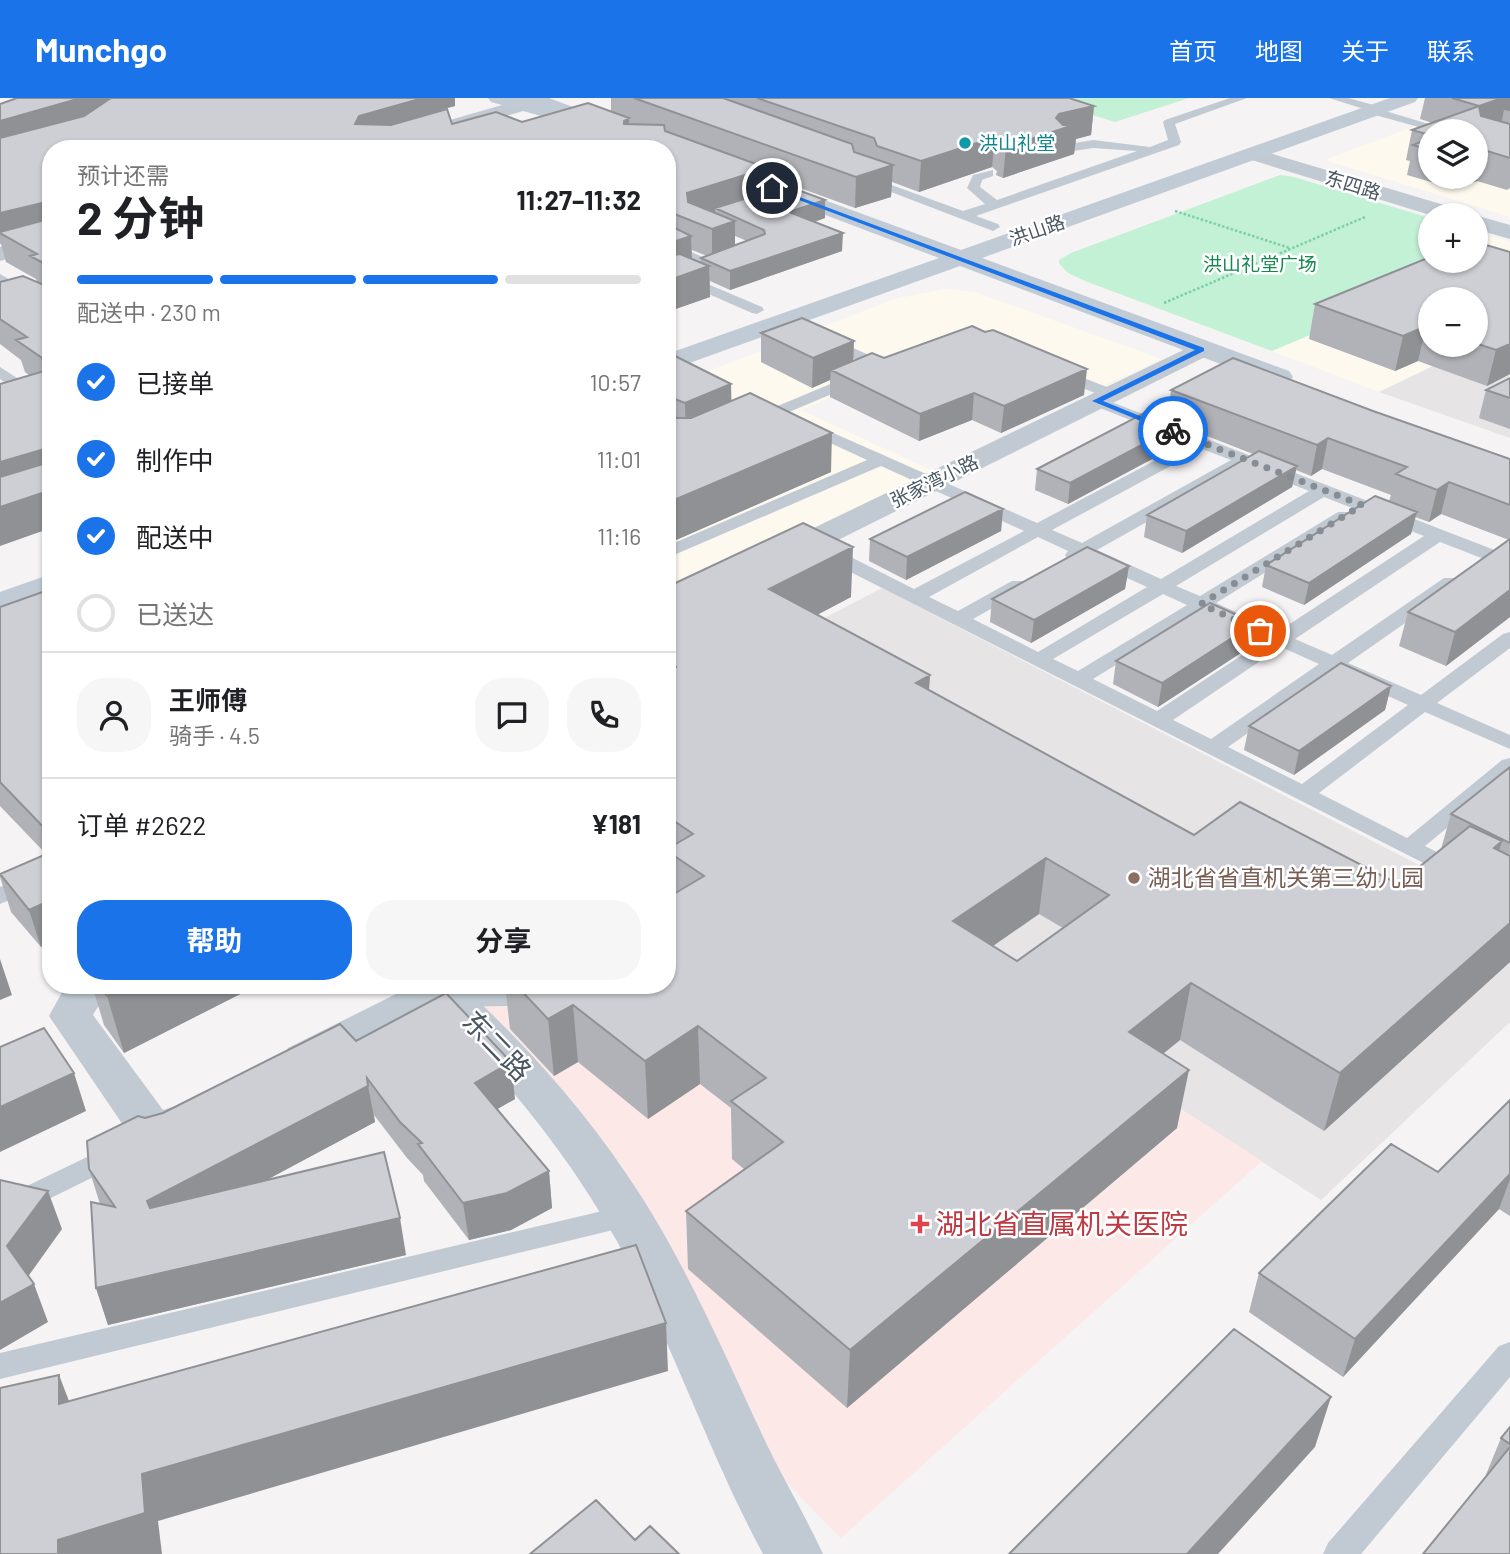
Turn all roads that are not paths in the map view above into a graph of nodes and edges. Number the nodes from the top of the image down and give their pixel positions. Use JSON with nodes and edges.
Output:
{"nodes":[{"id":1,"x":498,"y":98,"type":"edge"},
{"id":2,"x":1241,"y":98,"type":"edge"},
{"id":3,"x":536,"y":100,"type":"edge"},
{"id":4,"x":1371,"y":102,"type":"edge"},
{"id":5,"x":1418,"y":120,"type":"edge"},
{"id":6,"x":400,"y":140,"type":"edge"},
{"id":7,"x":1061,"y":149,"type":"edge"},
{"id":8,"x":1152,"y":150,"type":"junction"},
{"id":9,"x":1252,"y":155,"type":"junction"},
{"id":10,"x":700,"y":160,"type":"edge"},
{"id":11,"x":855,"y":170,"type":"edge"},
{"id":12,"x":989,"y":173,"type":"edge"},
{"id":13,"x":792,"y":195,"type":"junction"},
{"id":14,"x":768,"y":203,"type":"edge"},
{"id":15,"x":1418,"y":204,"type":"edge"},
{"id":16,"x":995,"y":205,"type":"junction"},
{"id":17,"x":963,"y":216,"type":"junction"},
{"id":18,"x":1488,"y":226,"type":"edge"},
{"id":19,"x":993,"y":227,"type":"junction"},
{"id":20,"x":1510,"y":232,"type":"edge"},
{"id":21,"x":42,"y":242,"type":"edge"},
{"id":22,"x":932,"y":247,"type":"junction"},
{"id":23,"x":676,"y":248,"type":"edge"},
{"id":24,"x":0,"y":254,"type":"edge"},
{"id":25,"x":960,"y":258,"type":"junction"},
{"id":26,"x":0,"y":278,"type":"edge"},
{"id":27,"x":676,"y":278,"type":"edge"},
{"id":28,"x":676,"y":280,"type":"edge"},
{"id":29,"x":29,"y":297,"type":"junction"},
{"id":30,"x":10,"y":302,"type":"edge"},
{"id":31,"x":42,"y":305,"type":"edge"},
{"id":32,"x":757,"y":310,"type":"junction"},
{"id":33,"x":781,"y":321,"type":"junction"},
{"id":34,"x":676,"y":339,"type":"edge"},
{"id":35,"x":1202,"y":349,"type":"junction"},
{"id":36,"x":676,"y":360,"type":"edge"},
{"id":37,"x":1035,"y":364,"type":"edge"},
{"id":38,"x":0,"y":372,"type":"edge"},
{"id":39,"x":1304,"y":386,"type":"edge"},
{"id":40,"x":1104,"y":397,"type":"junction"},
{"id":41,"x":0,"y":413,"type":"edge"},
{"id":42,"x":775,"y":413,"type":"junction"},
{"id":43,"x":737,"y":429,"type":"edge"},
{"id":44,"x":1202,"y":442,"type":"junction"},
{"id":45,"x":1245,"y":459,"type":"junction"},
{"id":46,"x":881,"y":460,"type":"junction"},
{"id":47,"x":930,"y":482,"type":"junction"},
{"id":48,"x":1323,"y":490,"type":"junction"},
{"id":49,"x":1362,"y":505,"type":"junction"},
{"id":50,"x":1037,"y":531,"type":"junction"},
{"id":51,"x":1438,"y":535,"type":"junction"},
{"id":52,"x":808,"y":542,"type":"junction"},
{"id":53,"x":676,"y":549,"type":"edge"},
{"id":54,"x":1081,"y":550,"type":"junction"},
{"id":55,"x":1490,"y":555,"type":"junction"},
{"id":56,"x":1059,"y":563,"type":"edge"},
{"id":57,"x":1510,"y":563,"type":"edge"},
{"id":58,"x":42,"y":565,"type":"edge"},
{"id":59,"x":749,"y":571,"type":"edge"},
{"id":60,"x":1037,"y":575,"type":"edge"},
{"id":61,"x":0,"y":580,"type":"edge"},
{"id":62,"x":1161,"y":586,"type":"junction"},
{"id":63,"x":42,"y":587,"type":"edge"},
{"id":64,"x":914,"y":597,"type":"junction"},
{"id":65,"x":0,"y":603,"type":"edge"},
{"id":66,"x":1201,"y":604,"type":"junction"},
{"id":67,"x":958,"y":619,"type":"junction"},
{"id":68,"x":1510,"y":638,"type":"edge"},
{"id":69,"x":1280,"y":639,"type":"junction"},
{"id":70,"x":1038,"y":660,"type":"junction"},
{"id":71,"x":1333,"y":663,"type":"junction"},
{"id":72,"x":1079,"y":680,"type":"junction"},
{"id":73,"x":1423,"y":704,"type":"junction"},
{"id":74,"x":1158,"y":720,"type":"junction"},
{"id":75,"x":1510,"y":743,"type":"edge"},
{"id":76,"x":1212,"y":748,"type":"junction"},
{"id":77,"x":1510,"y":765,"type":"edge"},
{"id":78,"x":1303,"y":794,"type":"junction"},
{"id":79,"x":1410,"y":847,"type":"junction"},
{"id":80,"x":42,"y":878,"type":"edge"},
{"id":81,"x":0,"y":896,"type":"edge"},
{"id":82,"x":1510,"y":899,"type":"edge"},
{"id":83,"x":82,"y":994,"type":"edge"},
{"id":84,"x":435,"y":994,"type":"edge"},
{"id":85,"x":444,"y":994,"type":"edge"},
{"id":86,"x":474,"y":994,"type":"edge"},
{"id":87,"x":520,"y":994,"type":"edge"},
{"id":88,"x":266,"y":1078,"type":"edge"},
{"id":89,"x":217,"y":1104,"type":"edge"},
{"id":90,"x":155,"y":1135,"type":"junction"},
{"id":91,"x":0,"y":1212,"type":"edge"},
{"id":92,"x":628,"y":1216,"type":"junction"},
{"id":93,"x":1510,"y":1355,"type":"edge"},
{"id":94,"x":0,"y":1366,"type":"edge"},
{"id":95,"x":794,"y":1554,"type":"edge"},
{"id":96,"x":1340,"y":1554,"type":"edge"}],
"edges":[{"from":1,"to":3,"type":"main road"},
{"from":2,"to":8,"type":"lane"},
{"from":3,"to":6,"type":"street"},
{"from":4,"to":5,"type":"lane"},
{"from":4,"to":9,"type":"main road","name":"洪山路"},
{"from":4,"to":19,"type":"main road","name":"洪山路"},
{"from":7,"to":8,"type":"lane"},
{"from":8,"to":16,"type":"lane"},
{"from":9,"to":15,"type":"street","name":"东四路"},
{"from":9,"to":25,"type":"main road","name":"洪山路"},
{"from":10,"to":13,"type":"main road"},
{"from":11,"to":17,"type":"lane"},
{"from":12,"to":16,"type":"lane"},
{"from":13,"to":14,"type":"lane"},
{"from":13,"to":22,"type":"main road"},
{"from":16,"to":17,"type":"lane"},
{"from":17,"to":19,"type":"lane"},
{"from":18,"to":20,"type":"street"},
{"from":19,"to":22,"type":"main road","name":"洪山路"},
{"from":21,"to":24,"type":"street"},
{"from":22,"to":25,"type":"main road"},
{"from":22,"to":32,"type":"main road","name":"洪山路"},
{"from":23,"to":27,"type":"lane"},
{"from":25,"to":33,"type":"main road","name":"洪山路"},
{"from":25,"to":35,"type":"main road"},
{"from":26,"to":29,"type":"lane"},
{"from":28,"to":32,"type":"lane"},
{"from":29,"to":30,"type":"lane"},
{"from":29,"to":31,"type":"lane"},
{"from":32,"to":34,"type":"main road","name":"洪山路"},
{"from":33,"to":36,"type":"main road","name":"洪山路"},
{"from":33,"to":42,"type":"lane"},
{"from":35,"to":39,"type":"main road"},
{"from":35,"to":40,"type":"street","name":"张家湾小路"},
{"from":37,"to":40,"type":"lane"},
{"from":38,"to":41,"type":"lane"},
{"from":40,"to":44,"type":"lane"},
{"from":40,"to":47,"type":"street","name":"张家湾小路"},
{"from":42,"to":43,"type":"lane"},
{"from":42,"to":46,"type":"lane"},
{"from":44,"to":45,"type":"lane"},
{"from":44,"to":50,"type":"lane"},
{"from":45,"to":48,"type":"lane"},
{"from":45,"to":54,"type":"lane"},
{"from":46,"to":47,"type":"lane"},
{"from":46,"to":53,"type":"lane"},
{"from":47,"to":50,"type":"lane"},
{"from":47,"to":52,"type":"street","name":"张家湾小路"},
{"from":48,"to":49,"type":"lane"},
{"from":48,"to":62,"type":"lane"},
{"from":49,"to":51,"type":"lane"},
{"from":49,"to":66,"type":"lane"},
{"from":50,"to":54,"type":"lane"},
{"from":50,"to":64,"type":"lane"},
{"from":51,"to":55,"type":"lane"},
{"from":51,"to":69,"type":"lane"},
{"from":52,"to":59,"type":"street","name":"张家湾小路"},
{"from":52,"to":64,"type":"lane"},
{"from":54,"to":56,"type":"lane"},
{"from":54,"to":62,"type":"lane"},
{"from":55,"to":57,"type":"lane"},
{"from":55,"to":71,"type":"lane"},
{"from":58,"to":61,"type":"main road"},
{"from":60,"to":67,"type":"lane"},
{"from":62,"to":66,"type":"lane"},
{"from":62,"to":70,"type":"lane"},
{"from":63,"to":65,"type":"main road"},
{"from":64,"to":67,"type":"lane"},
{"from":66,"to":69,"type":"lane"},
{"from":66,"to":72,"type":"lane"},
{"from":67,"to":70,"type":"lane"},
{"from":68,"to":73,"type":"lane"},
{"from":69,"to":71,"type":"lane"},
{"from":69,"to":74,"type":"lane"},
{"from":70,"to":72,"type":"lane"},
{"from":71,"to":73,"type":"lane"},
{"from":71,"to":76,"type":"lane"},
{"from":72,"to":74,"type":"lane"},
{"from":73,"to":75,"type":"lane"},
{"from":73,"to":78,"type":"lane"},
{"from":74,"to":76,"type":"lane"},
{"from":76,"to":78,"type":"lane"},
{"from":77,"to":79,"type":"lane"},
{"from":78,"to":79,"type":"lane"},
{"from":79,"to":82,"type":"lane"},
{"from":80,"to":81,"type":"lane"},
{"from":83,"to":90,"type":"street"},
{"from":84,"to":88,"type":"street"},
{"from":85,"to":92,"type":"street","name":"东二路"},
{"from":86,"to":87,"type":"lane"},
{"from":89,"to":90,"type":"street"},
{"from":90,"to":91,"type":"lane"},
{"from":92,"to":94,"type":"lane"},
{"from":92,"to":95,"type":"street","name":"东二路"},
{"from":93,"to":96,"type":"lane"}]}
